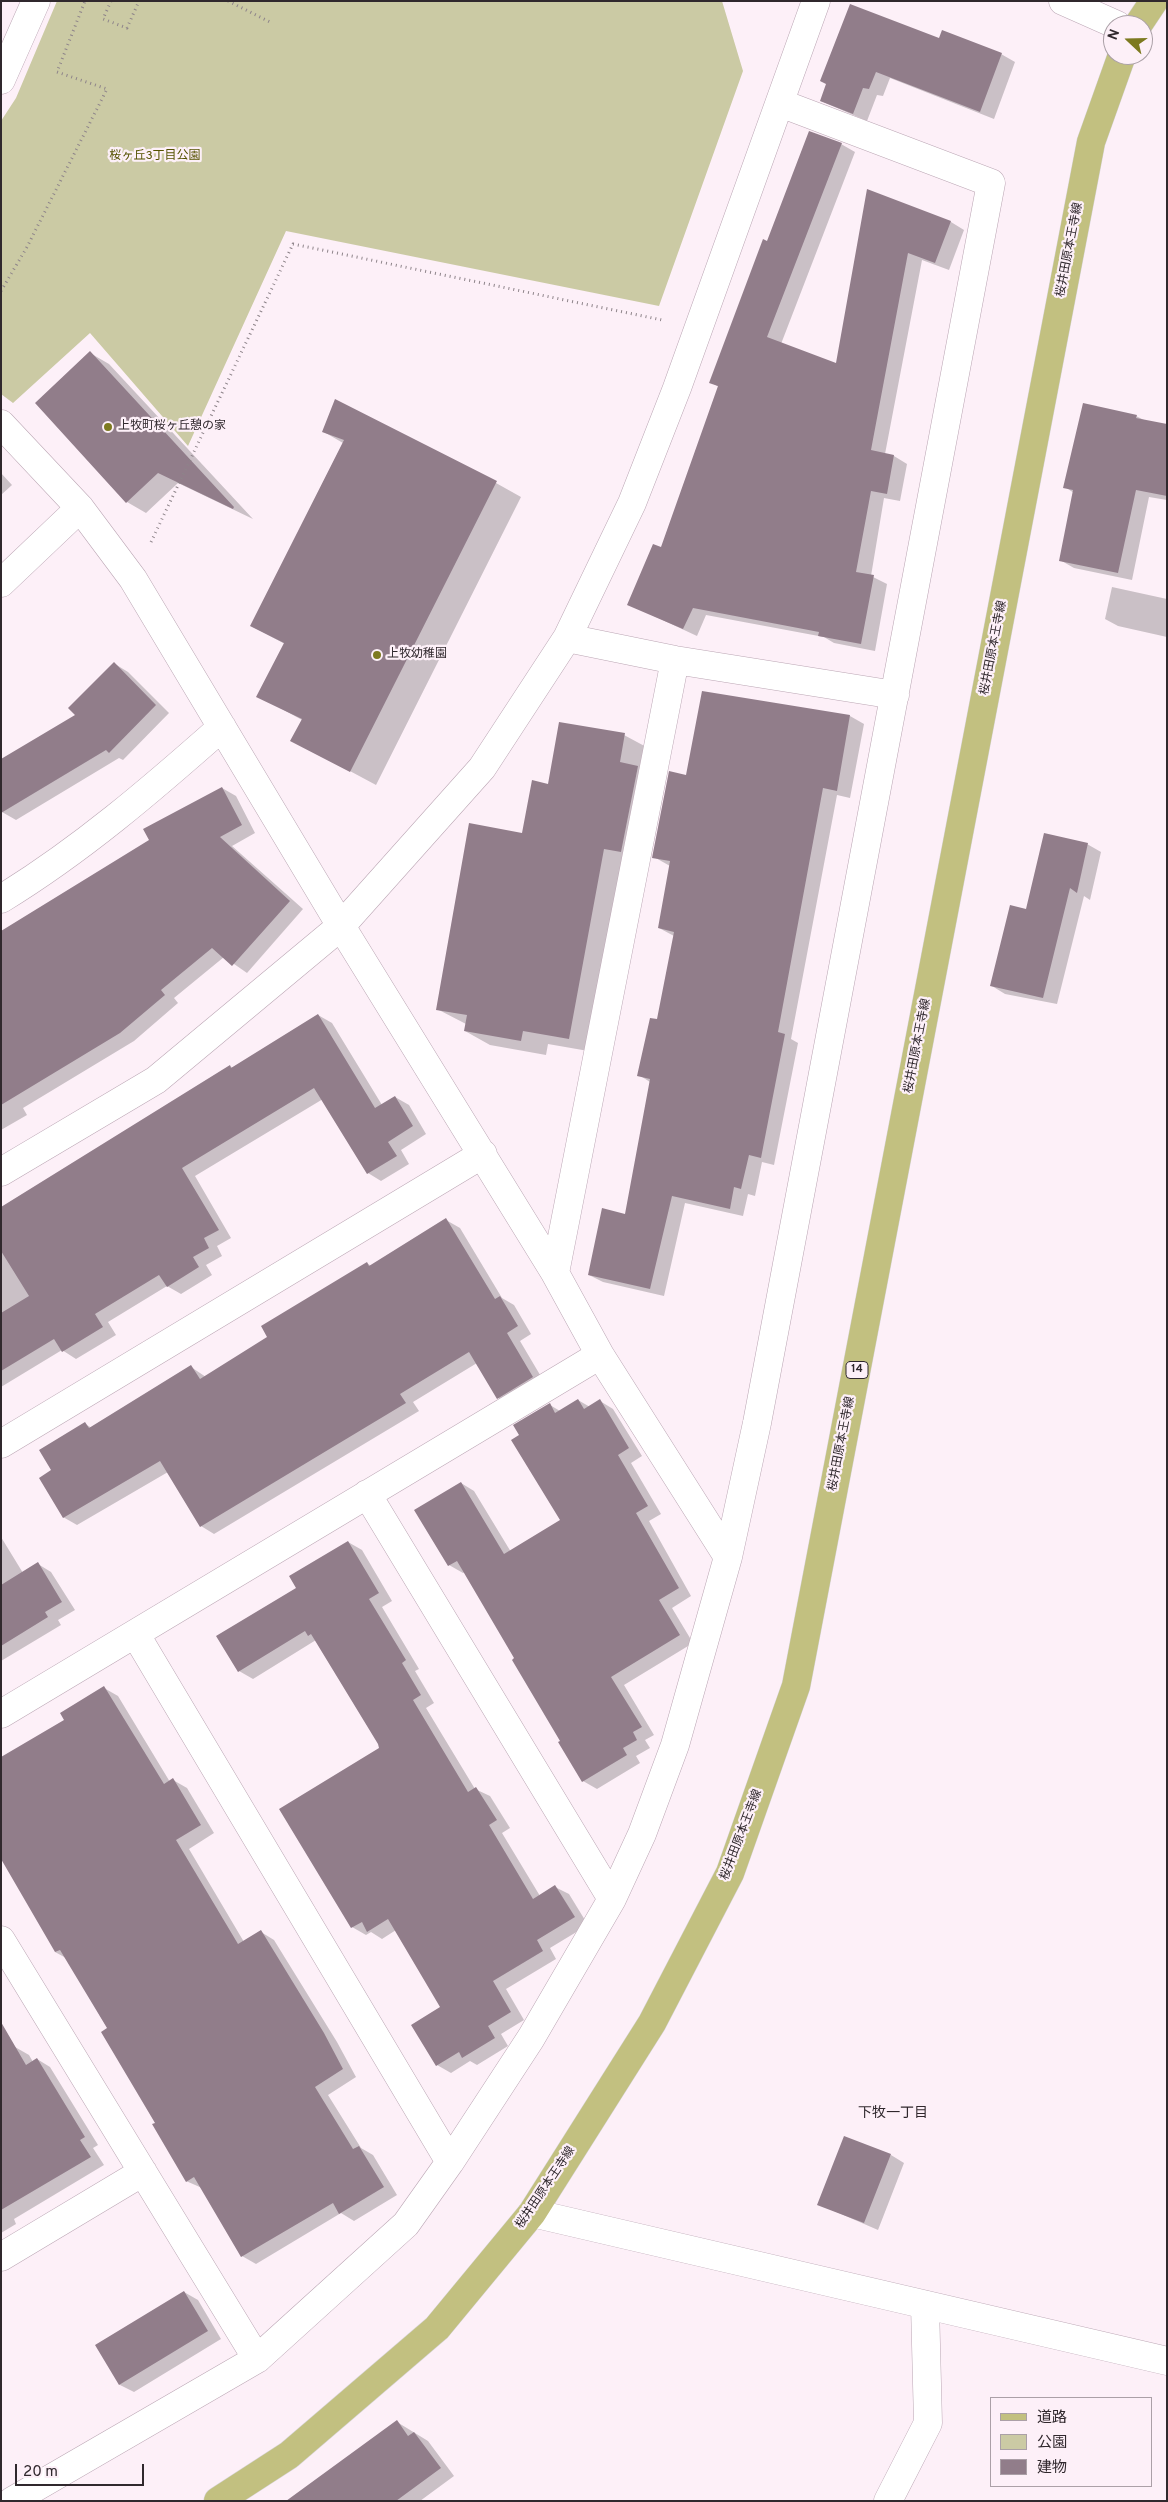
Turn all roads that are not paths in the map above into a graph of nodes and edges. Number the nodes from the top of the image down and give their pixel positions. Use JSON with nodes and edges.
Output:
{"nodes":[{"id":1,"x":36,"y":1,"type":"edge"},
{"id":2,"x":816,"y":1,"type":"edge"},
{"id":3,"x":1063,"y":1,"type":"edge"},
{"id":4,"x":1154,"y":1,"type":"edge"},
{"id":5,"x":1145,"y":15,"type":"edge"},
{"id":6,"x":1103,"y":19,"type":"edge"},
{"id":7,"x":1118,"y":65,"type":"edge"},
{"id":8,"x":1,"y":80,"type":"edge"},
{"id":9,"x":780,"y":103,"type":"junction"},
{"id":10,"x":1,"y":424,"type":"edge"},
{"id":11,"x":80,"y":508,"type":"junction"},
{"id":12,"x":1,"y":583,"type":"edge"},
{"id":13,"x":567,"y":638,"type":"junction"},
{"id":14,"x":675,"y":660,"type":"junction"},
{"id":15,"x":895,"y":695,"type":"junction"},
{"id":16,"x":222,"y":727,"type":"junction"},
{"id":17,"x":1,"y":899,"type":"edge"},
{"id":18,"x":341,"y":926,"type":"junction"},
{"id":19,"x":483,"y":1154,"type":"junction"},
{"id":20,"x":1,"y":1172,"type":"edge"},
{"id":21,"x":555,"y":1273,"type":"junction"},
{"id":22,"x":600,"y":1355,"type":"junction"},
{"id":23,"x":1,"y":1444,"type":"edge"},
{"id":24,"x":367,"y":1494,"type":"junction"},
{"id":25,"x":728,"y":1556,"type":"junction"},
{"id":26,"x":136,"y":1635,"type":"junction"},
{"id":27,"x":1,"y":1714,"type":"edge"},
{"id":28,"x":612,"y":1899,"type":"junction"},
{"id":29,"x":1,"y":1940,"type":"edge"},
{"id":30,"x":11,"y":1979,"type":"edge"},
{"id":31,"x":450,"y":2162,"type":"junction"},
{"id":32,"x":143,"y":2172,"type":"junction"},
{"id":33,"x":532,"y":2213,"type":"junction"},
{"id":34,"x":1,"y":2257,"type":"edge"},
{"id":35,"x":925,"y":2305,"type":"junction"},
{"id":36,"x":257,"y":2359,"type":"junction"},
{"id":37,"x":1167,"y":2362,"type":"edge"},
{"id":38,"x":12,"y":2501,"type":"edge"},
{"id":39,"x":218,"y":2501,"type":"edge"},
{"id":40,"x":888,"y":2501,"type":"edge"}],
"edges":[{"from":1,"to":8,"type":"street"},
{"from":2,"to":9,"type":"street"},
{"from":3,"to":6,"type":"street"},
{"from":4,"to":5,"type":"main road"},
{"from":7,"to":33,"type":"main road","name":"桜井田原本王寺線","number":"14"},
{"from":9,"to":13,"type":"street"},
{"from":9,"to":15,"type":"street"},
{"from":10,"to":11,"type":"street"},
{"from":11,"to":12,"type":"street"},
{"from":11,"to":16,"type":"street"},
{"from":13,"to":14,"type":"street"},
{"from":13,"to":18,"type":"street"},
{"from":14,"to":15,"type":"street"},
{"from":14,"to":21,"type":"street"},
{"from":15,"to":25,"type":"street"},
{"from":16,"to":17,"type":"street"},
{"from":16,"to":18,"type":"street"},
{"from":18,"to":19,"type":"street"},
{"from":18,"to":20,"type":"street"},
{"from":19,"to":21,"type":"street"},
{"from":19,"to":23,"type":"street"},
{"from":21,"to":22,"type":"street"},
{"from":22,"to":24,"type":"street"},
{"from":22,"to":25,"type":"street"},
{"from":24,"to":26,"type":"street"},
{"from":24,"to":28,"type":"street"},
{"from":25,"to":28,"type":"street"},
{"from":26,"to":27,"type":"street"},
{"from":26,"to":31,"type":"street"},
{"from":28,"to":31,"type":"street"},
{"from":29,"to":30,"type":"street"},
{"from":30,"to":32,"type":"street"},
{"from":31,"to":36,"type":"street"},
{"from":32,"to":34,"type":"street"},
{"from":32,"to":36,"type":"street"},
{"from":33,"to":35,"type":"street"},
{"from":33,"to":39,"type":"main road","name":"桜井田原本王寺線","number":"14"},
{"from":35,"to":37,"type":"street"},
{"from":35,"to":40,"type":"street"},
{"from":36,"to":38,"type":"street"}]}
